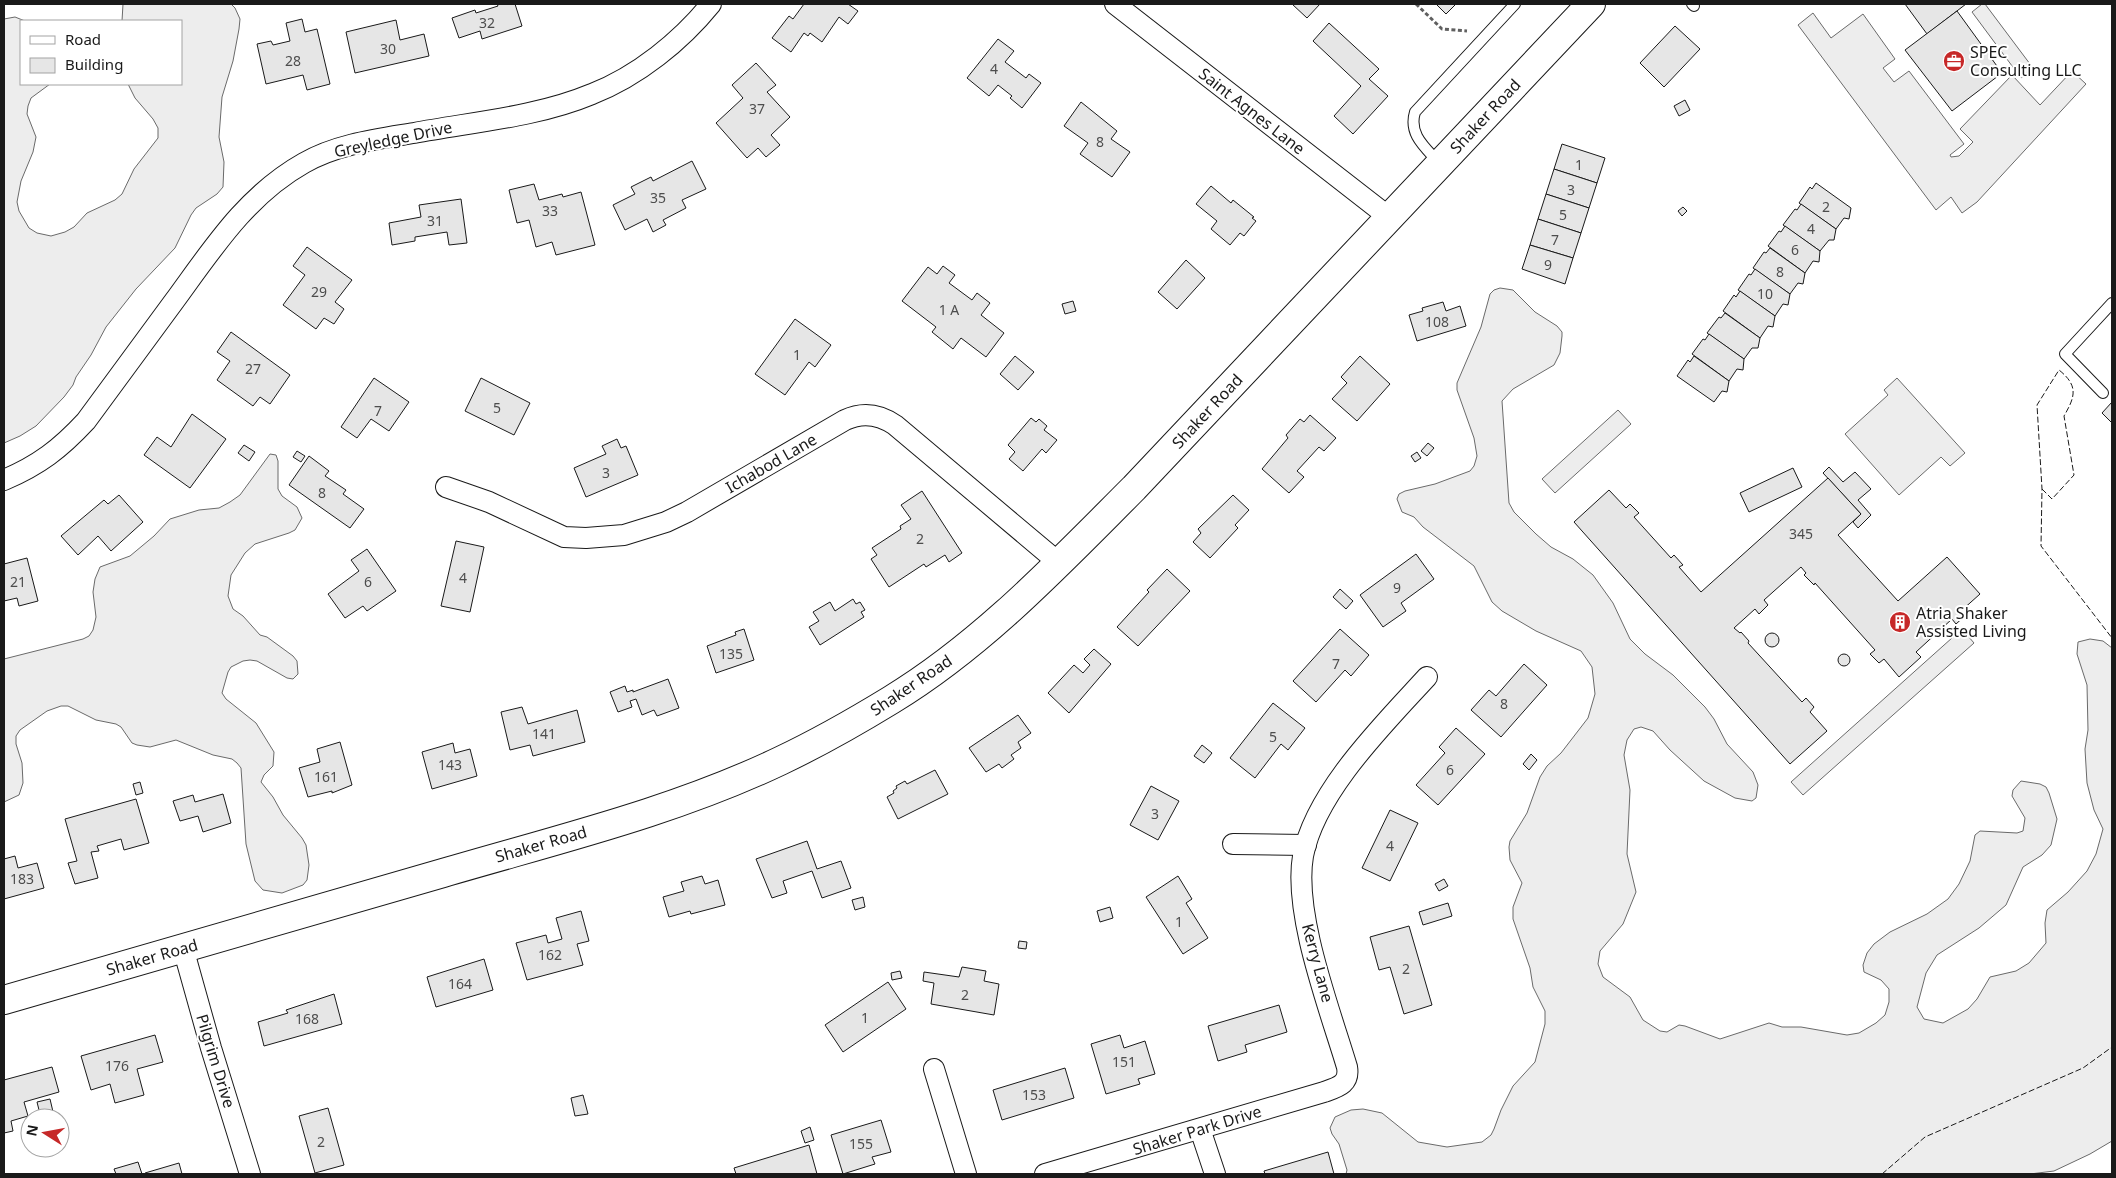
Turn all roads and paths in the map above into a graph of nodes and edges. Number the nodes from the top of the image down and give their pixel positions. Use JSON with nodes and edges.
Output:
{"nodes":[{"id":1,"x":711,"y":4,"type":"edge"},
{"id":2,"x":1115,"y":4,"type":"edge"},
{"id":3,"x":1416,"y":4,"type":"edge"},
{"id":4,"x":1515,"y":4,"type":"edge"},
{"id":5,"x":1591,"y":4,"type":"edge"},
{"id":6,"x":1472,"y":32,"type":"dead end"},
{"id":7,"x":1440,"y":164,"type":"junction"},
{"id":8,"x":1390,"y":218,"type":"junction"},
{"id":9,"x":2112,"y":303,"type":"edge"},
{"id":10,"x":2103,"y":392,"type":"dead end"},
{"id":11,"x":4,"y":480,"type":"edge"},
{"id":12,"x":446,"y":488,"type":"dead end"},
{"id":13,"x":1059,"y":563,"type":"junction"},
{"id":14,"x":1427,"y":677,"type":"dead end"},
{"id":15,"x":1233,"y":844,"type":"dead end"},
{"id":16,"x":1306,"y":845,"type":"junction"},
{"id":17,"x":183,"y":948,"type":"junction"},
{"id":18,"x":4,"y":1000,"type":"edge"},
{"id":19,"x":934,"y":1069,"type":"dead end"},
{"id":20,"x":1346,"y":1079,"type":"joint"},
{"id":21,"x":1200,"y":1129,"type":"junction"},
{"id":22,"x":250,"y":1174,"type":"edge"},
{"id":23,"x":966,"y":1174,"type":"edge"},
{"id":24,"x":1046,"y":1174,"type":"edge"},
{"id":25,"x":1214,"y":1174,"type":"edge"}],
"edges":[{"from":1,"to":11,"type":"street","name":"Greyledge Drive"},
{"from":2,"to":8,"type":"street","name":"Saint Agnes Lane"},
{"from":3,"to":6,"type":"path"},
{"from":4,"to":7,"type":"lane"},
{"from":5,"to":7,"type":"main road","name":"Shaker Road"},
{"from":7,"to":8,"type":"main road","name":"Shaker Road"},
{"from":8,"to":13,"type":"main road","name":"Shaker Road"},
{"from":9,"to":10,"type":"lane"},
{"from":12,"to":13,"type":"street","name":"Ichabod Lane"},
{"from":13,"to":17,"type":"main road","name":"Shaker Road"},
{"from":14,"to":16,"type":"street","name":"Kerry Lane"},
{"from":15,"to":16,"type":"street"},
{"from":16,"to":20,"type":"street","name":"Kerry Lane"},
{"from":17,"to":18,"type":"main road","name":"Shaker Road"},
{"from":17,"to":22,"type":"street","name":"Pilgrim Drive"},
{"from":19,"to":23,"type":"street"},
{"from":20,"to":21,"type":"street","name":"Shaker Park Drive"},
{"from":21,"to":24,"type":"street","name":"Shaker Park Drive"},
{"from":21,"to":25,"type":"street"}]}
